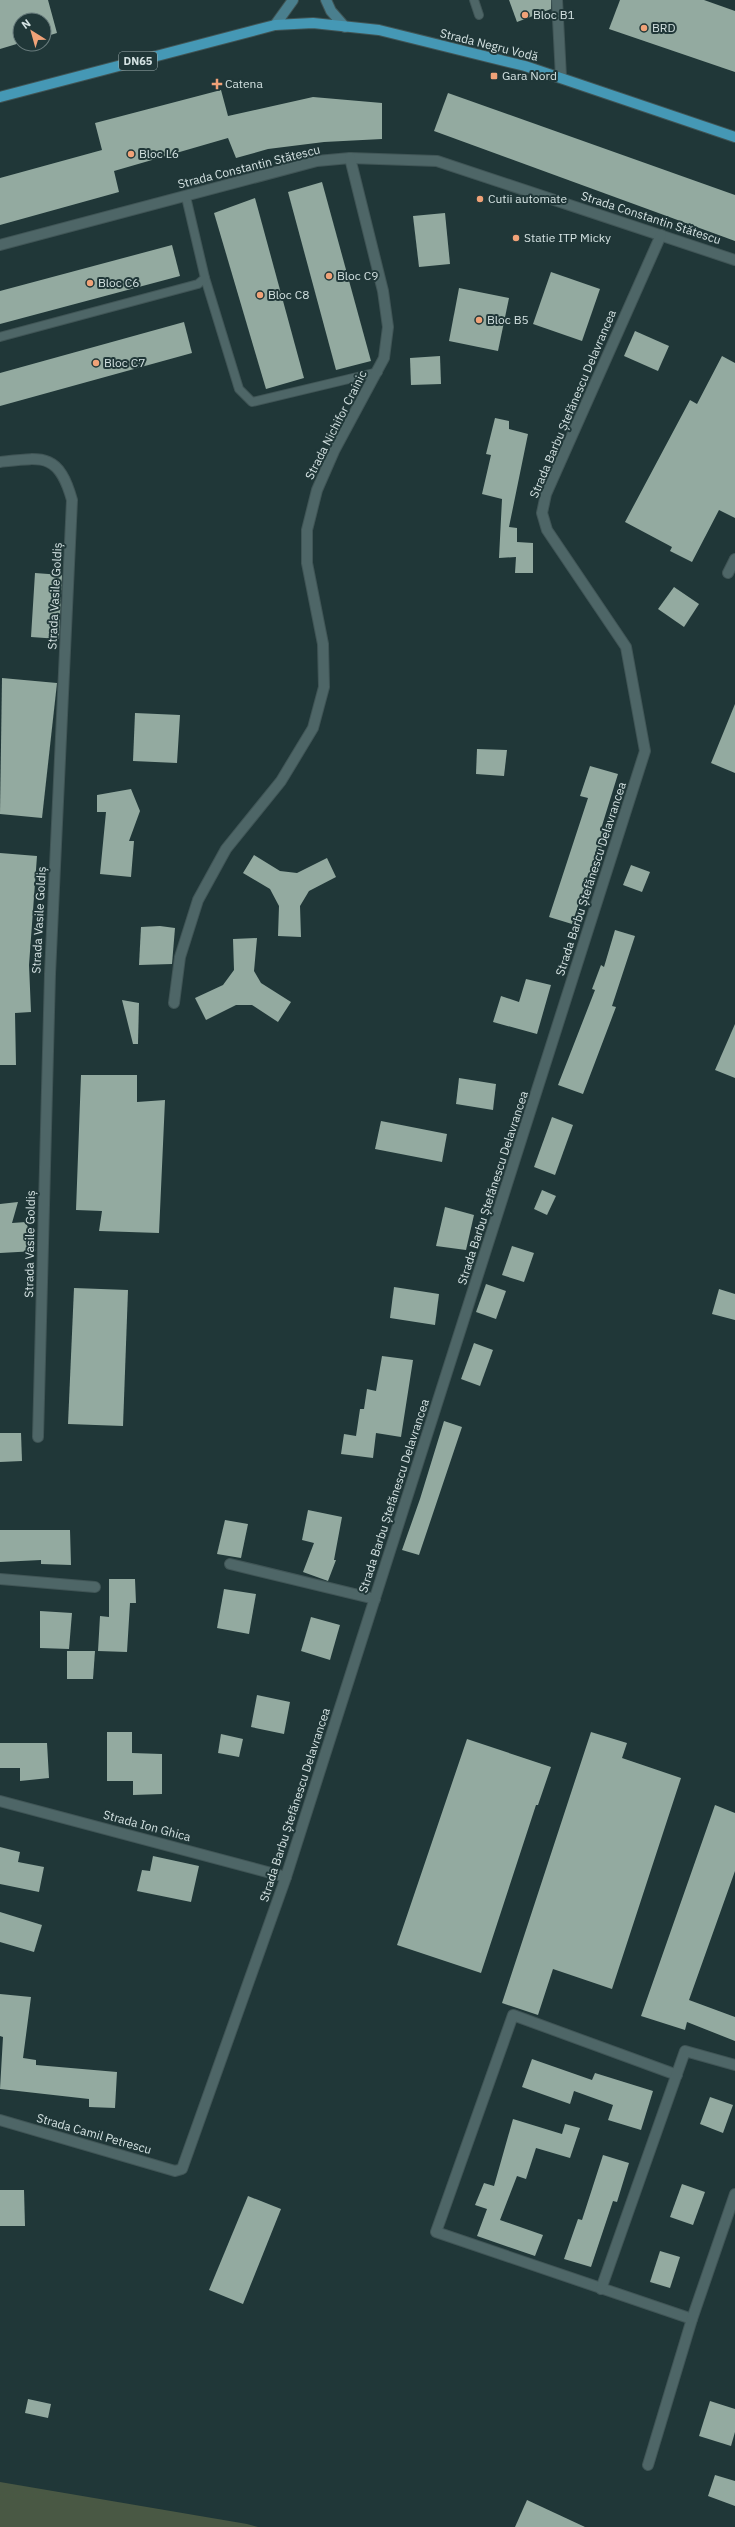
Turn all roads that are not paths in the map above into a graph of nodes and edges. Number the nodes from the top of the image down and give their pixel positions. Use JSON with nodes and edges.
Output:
{"nodes":[{"id":1,"x":293,"y":0,"type":"edge"},
{"id":2,"x":326,"y":0,"type":"edge"},
{"id":3,"x":474,"y":0,"type":"edge"},
{"id":4,"x":557,"y":0,"type":"edge"},
{"id":5,"x":479,"y":15,"type":"dead end"},
{"id":6,"x":275,"y":25,"type":"junction"},
{"id":7,"x":344,"y":26,"type":"junction"},
{"id":8,"x":561,"y":78,"type":"junction"},
{"id":9,"x":0,"y":97,"type":"edge"},
{"id":10,"x":735,"y":137,"type":"edge"},
{"id":11,"x":350,"y":158,"type":"junction"},
{"id":12,"x":186,"y":197,"type":"junction"},
{"id":13,"x":661,"y":235,"type":"junction"},
{"id":14,"x":0,"y":245,"type":"edge"},
{"id":15,"x":735,"y":260,"type":"edge"},
{"id":16,"x":205,"y":278,"type":"junction"},
{"id":17,"x":0,"y":337,"type":"edge"},
{"id":18,"x":378,"y":372,"type":"junction"},
{"id":19,"x":0,"y":462,"type":"edge"},
{"id":20,"x":735,"y":559,"type":"edge"},
{"id":21,"x":728,"y":573,"type":"dead end"},
{"id":22,"x":174,"y":1003,"type":"dead end"},
{"id":23,"x":38,"y":1437,"type":"dead end"},
{"id":24,"x":230,"y":1564,"type":"dead end"},
{"id":25,"x":0,"y":1579,"type":"edge"},
{"id":26,"x":95,"y":1587,"type":"dead end"},
{"id":27,"x":375,"y":1599,"type":"junction"},
{"id":28,"x":0,"y":1801,"type":"edge"},
{"id":29,"x":286,"y":1877,"type":"junction"},
{"id":30,"x":735,"y":2065,"type":"edge"},
{"id":31,"x":677,"y":2075,"type":"junction"},
{"id":32,"x":0,"y":2120,"type":"edge"},
{"id":33,"x":182,"y":2169,"type":"joint"},
{"id":34,"x":735,"y":2194,"type":"edge"},
{"id":35,"x":601,"y":2289,"type":"junction"},
{"id":36,"x":692,"y":2319,"type":"junction"},
{"id":37,"x":648,"y":2465,"type":"dead end"}],
"edges":[{"from":1,"to":6,"type":"street"},
{"from":2,"to":7,"type":"street"},
{"from":3,"to":5,"type":"lane"},
{"from":4,"to":8,"type":"street"},
{"from":6,"to":7,"type":"main road","name":"Strada Negru Vodă"},
{"from":6,"to":9,"type":"main road","number":"DN65"},
{"from":7,"to":8,"type":"main road","name":"Strada Negru Vodă"},
{"from":8,"to":10,"type":"main road","name":"Strada Negru Vodă"},
{"from":11,"to":12,"type":"street","name":"Strada Constantin Stătescu"},
{"from":11,"to":13,"type":"street","name":"Strada Constantin Stătescu"},
{"from":11,"to":18,"type":"street","name":"Strada Nichifor Crainic"},
{"from":12,"to":14,"type":"street","name":"Strada Constantin Stătescu"},
{"from":12,"to":16,"type":"lane"},
{"from":13,"to":15,"type":"street","name":"Strada Constantin Stătescu"},
{"from":13,"to":27,"type":"street","name":"Strada Barbu Ștefănescu Delavrancea"},
{"from":16,"to":17,"type":"lane"},
{"from":16,"to":18,"type":"lane"},
{"from":18,"to":22,"type":"street","name":"Strada Nichifor Crainic"},
{"from":19,"to":23,"type":"street","name":"Strada Vasile Goldiș"},
{"from":20,"to":21,"type":"street"},
{"from":24,"to":27,"type":"street"},
{"from":25,"to":26,"type":"street"},
{"from":27,"to":29,"type":"street","name":"Strada Barbu Ștefănescu Delavrancea"},
{"from":28,"to":29,"type":"street","name":"Strada Ion Ghica"},
{"from":29,"to":33,"type":"street","name":"Strada Barbu Ștefănescu Delavrancea"},
{"from":30,"to":31,"type":"street"},
{"from":31,"to":35,"type":"street"},
{"from":31,"to":35,"type":"street"},
{"from":32,"to":33,"type":"street","name":"Strada Camil Petrescu"},
{"from":34,"to":36,"type":"street"},
{"from":35,"to":36,"type":"street"},
{"from":36,"to":37,"type":"street"}]}
